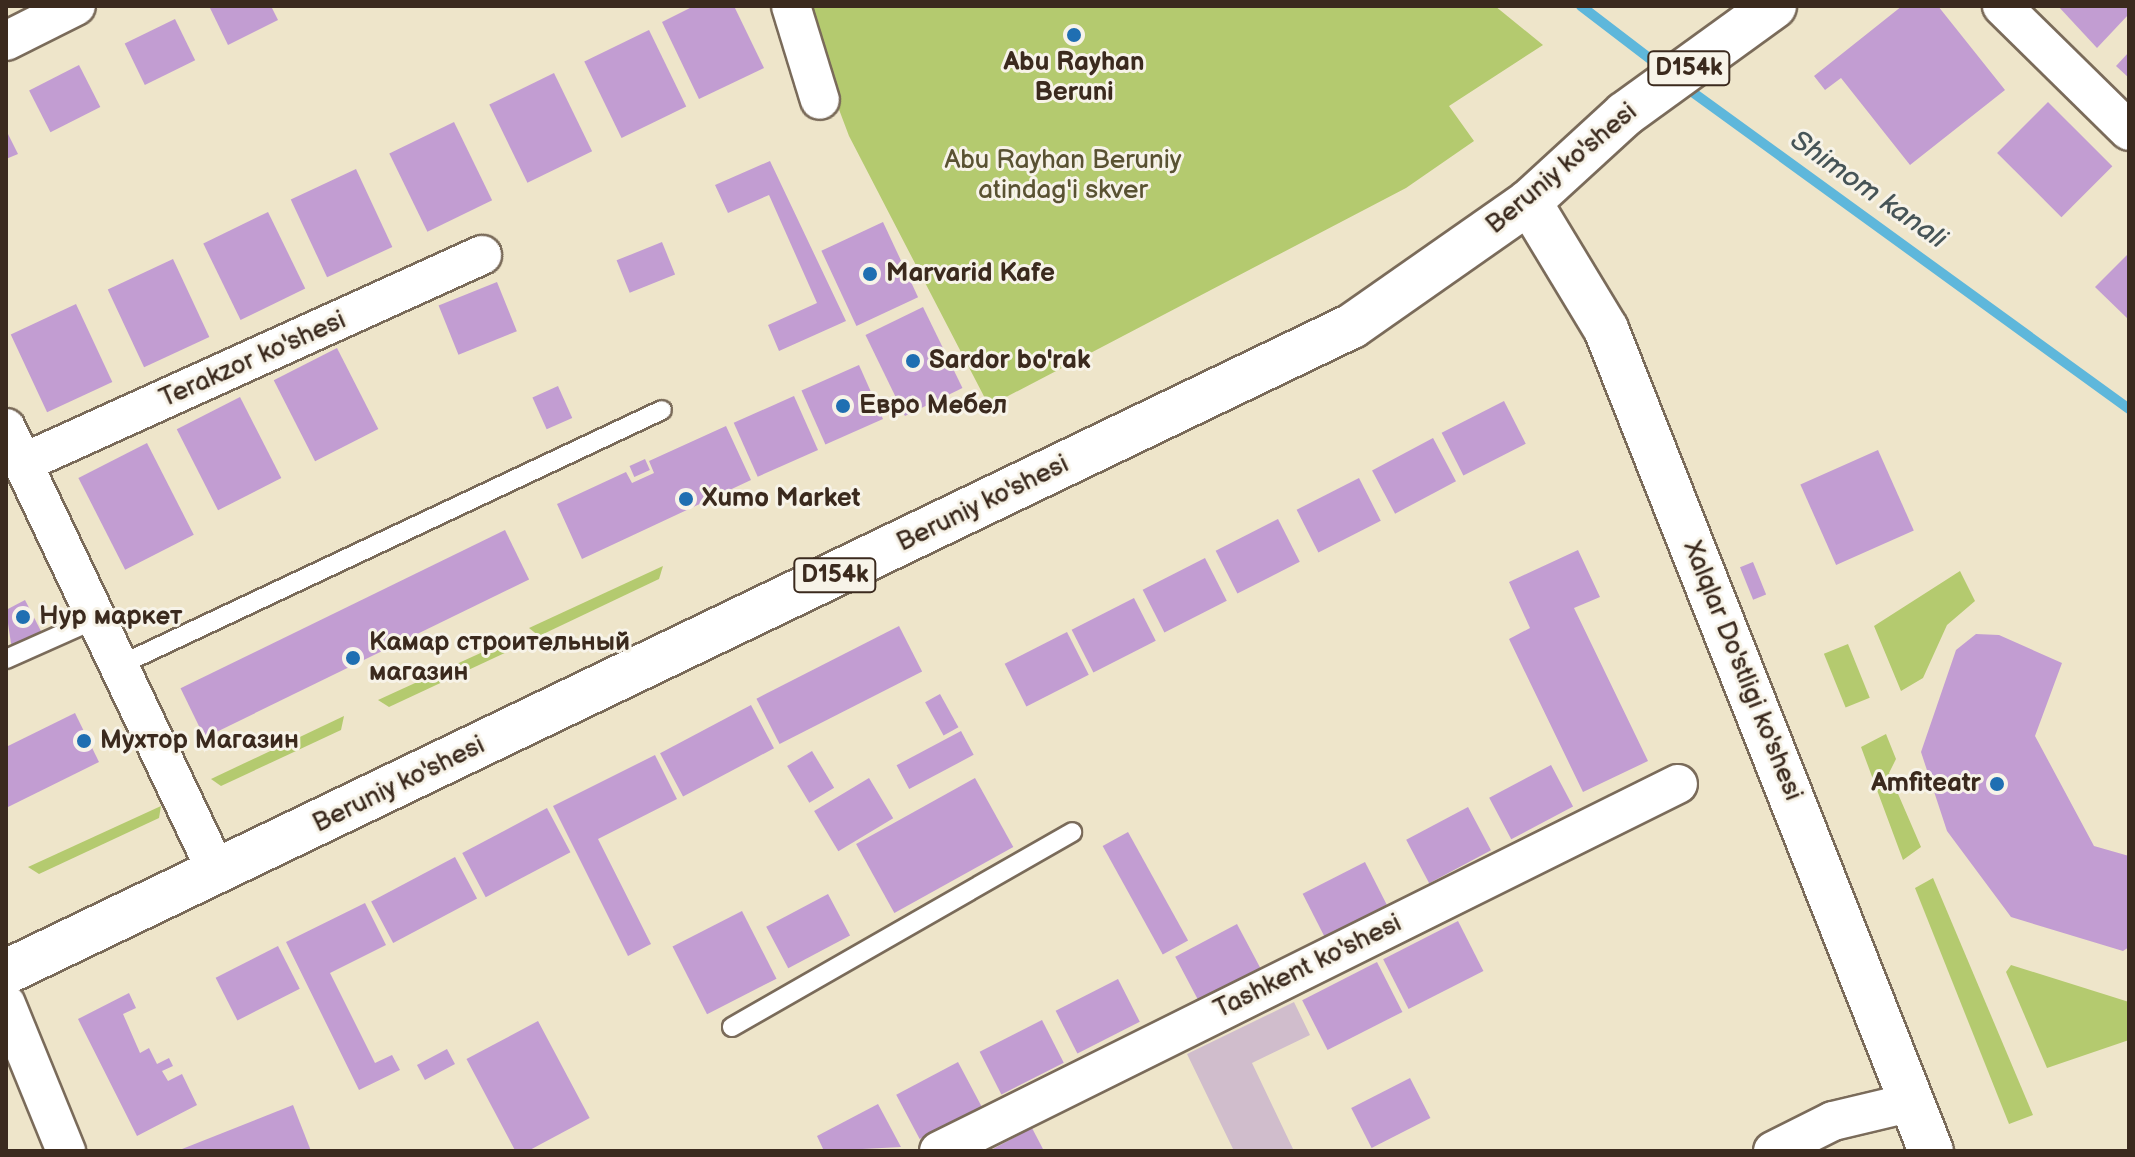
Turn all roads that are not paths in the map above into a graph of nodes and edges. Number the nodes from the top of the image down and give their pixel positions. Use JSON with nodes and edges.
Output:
{"nodes":[{"id":1,"x":76,"y":6,"type":"edge"},
{"id":2,"x":791,"y":6,"type":"edge"},
{"id":3,"x":2002,"y":6,"type":"edge"},
{"id":4,"x":1764,"y":14,"type":"edge"},
{"id":5,"x":6,"y":41,"type":"edge"},
{"id":6,"x":820,"y":100,"type":"dead end"},
{"id":7,"x":2129,"y":131,"type":"edge"},
{"id":8,"x":1529,"y":202,"type":"junction"},
{"id":9,"x":482,"y":255,"type":"dead end"},
{"id":10,"x":662,"y":410,"type":"dead end"},
{"id":11,"x":6,"y":428,"type":"edge"},
{"id":12,"x":14,"y":468,"type":"edge"},
{"id":13,"x":96,"y":619,"type":"junction"},
{"id":14,"x":6,"y":659,"type":"edge"},
{"id":15,"x":118,"y":666,"type":"junction"},
{"id":16,"x":1678,"y":784,"type":"dead end"},
{"id":17,"x":1072,"y":832,"type":"dead end"},
{"id":18,"x":217,"y":873,"type":"junction"},
{"id":19,"x":6,"y":972,"type":"edge"},
{"id":20,"x":6,"y":1004,"type":"edge"},
{"id":21,"x":732,"y":1027,"type":"dead end"},
{"id":22,"x":1913,"y":1102,"type":"junction"},
{"id":23,"x":66,"y":1151,"type":"edge"},
{"id":24,"x":939,"y":1151,"type":"edge"},
{"id":25,"x":1773,"y":1151,"type":"edge"},
{"id":26,"x":1931,"y":1151,"type":"edge"}],
"edges":[{"from":1,"to":5,"type":"street"},
{"from":2,"to":6,"type":"street"},
{"from":3,"to":7,"type":"street"},
{"from":4,"to":8,"type":"main road","name":"Beruniy ko'shesi","number":"D154k"},
{"from":8,"to":18,"type":"main road","name":"Beruniy ko'shesi","number":"D154k"},
{"from":8,"to":22,"type":"main road","name":"Xalqlar Do'stligi ko'shesi"},
{"from":9,"to":12,"type":"street","name":"Terakzor ko'shesi"},
{"from":10,"to":15,"type":"lane"},
{"from":11,"to":12,"type":"street"},
{"from":12,"to":13,"type":"street"},
{"from":13,"to":14,"type":"lane"},
{"from":13,"to":15,"type":"street"},
{"from":15,"to":18,"type":"street"},
{"from":16,"to":24,"type":"street","name":"Tashkent ko'shesi"},
{"from":17,"to":21,"type":"lane"},
{"from":18,"to":19,"type":"main road","name":"Beruniy ko'shesi","number":"D154k"},
{"from":20,"to":23,"type":"street"},
{"from":22,"to":25,"type":"street"},
{"from":22,"to":26,"type":"main road","name":"Xalqlar Do'stligi ko'shesi"}]}
